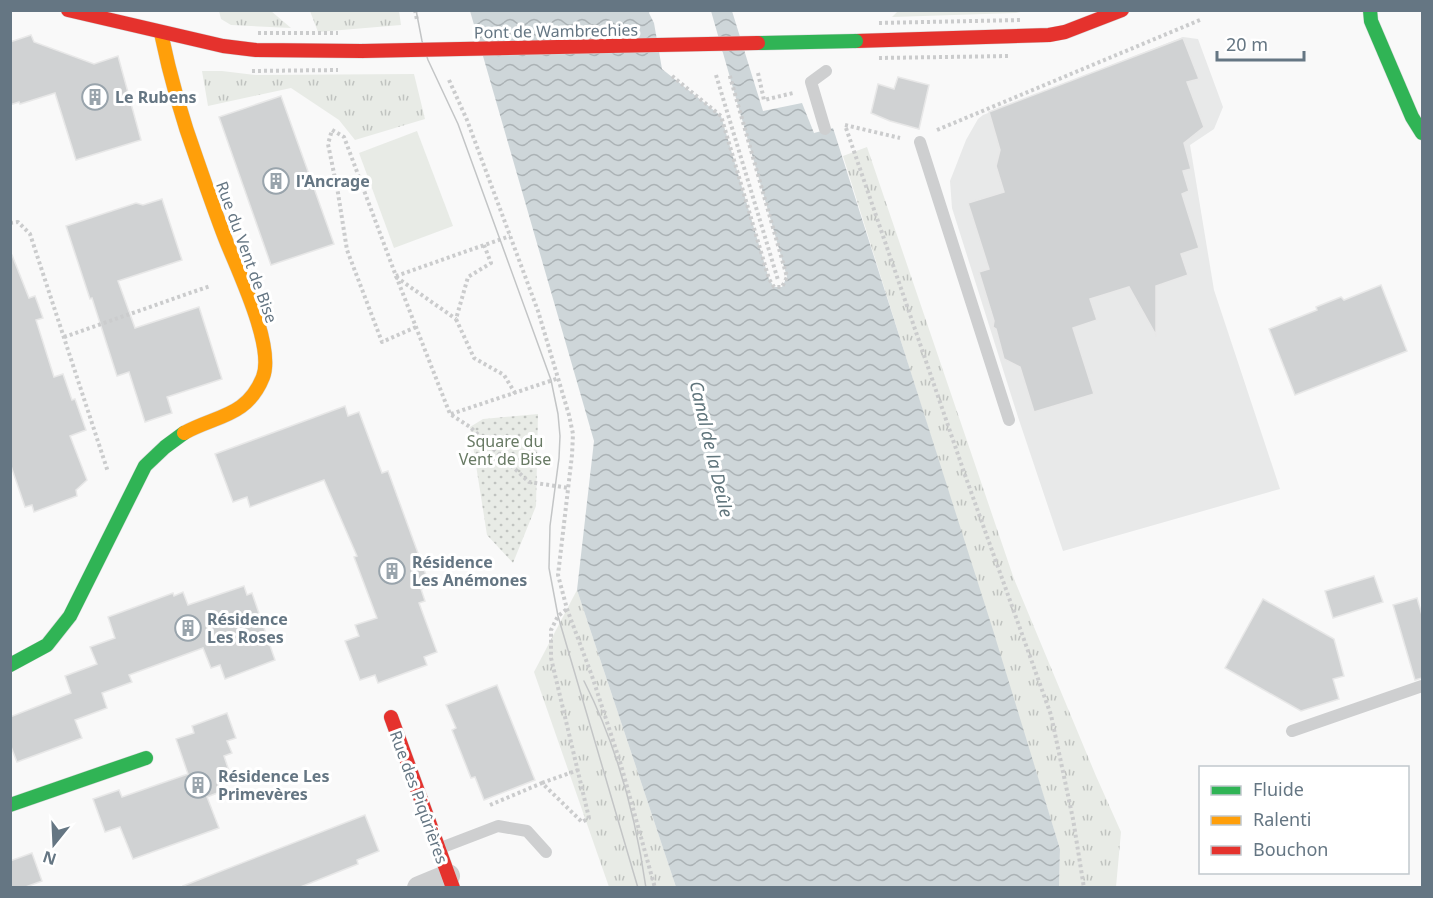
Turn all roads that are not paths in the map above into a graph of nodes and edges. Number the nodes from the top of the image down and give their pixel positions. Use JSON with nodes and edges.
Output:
{"nodes":[{"id":1,"x":68,"y":10,"type":"edge"},
{"id":2,"x":1122,"y":10,"type":"edge"},
{"id":3,"x":1364,"y":14,"type":"edge"},
{"id":4,"x":167,"y":19,"type":"dead end"},
{"id":5,"x":161,"y":33,"type":"junction"},
{"id":6,"x":826,"y":71,"type":"dead end"},
{"id":7,"x":825,"y":129,"type":"dead end"},
{"id":8,"x":1422,"y":133,"type":"edge"},
{"id":9,"x":920,"y":142,"type":"road end"},
{"id":10,"x":1009,"y":420,"type":"dead end"},
{"id":11,"x":10,"y":665,"type":"edge"},
{"id":12,"x":1422,"y":686,"type":"edge"},
{"id":13,"x":391,"y":717,"type":"dead end"},
{"id":14,"x":1292,"y":731,"type":"dead end"},
{"id":15,"x":146,"y":758,"type":"dead end"},
{"id":16,"x":10,"y":804,"type":"edge"},
{"id":17,"x":437,"y":850,"type":"junction"},
{"id":18,"x":546,"y":852,"type":"dead end"},
{"id":19,"x":450,"y":882,"type":"edge"},
{"id":20,"x":419,"y":888,"type":"edge"}],
"edges":[{"from":1,"to":5,"type":"street","name":"Pont de Wambrechies"},
{"from":2,"to":5,"type":"street","name":"Pont de Wambrechies","bridge":true},
{"from":3,"to":8,"type":"street"},
{"from":4,"to":5,"type":"street"},
{"from":5,"to":11,"type":"street","name":"Rue du Vent de Bise"},
{"from":6,"to":7,"type":"lane"},
{"from":9,"to":10,"type":"lane"},
{"from":12,"to":14,"type":"lane"},
{"from":13,"to":17,"type":"street","name":"Rue des Piqûrières"},
{"from":15,"to":16,"type":"street"},
{"from":17,"to":18,"type":"lane"},
{"from":17,"to":19,"type":"street","name":"Rue des Piqûrières"},
{"from":19,"to":20,"type":"street","name":"Rue des Piqûrières"}]}
